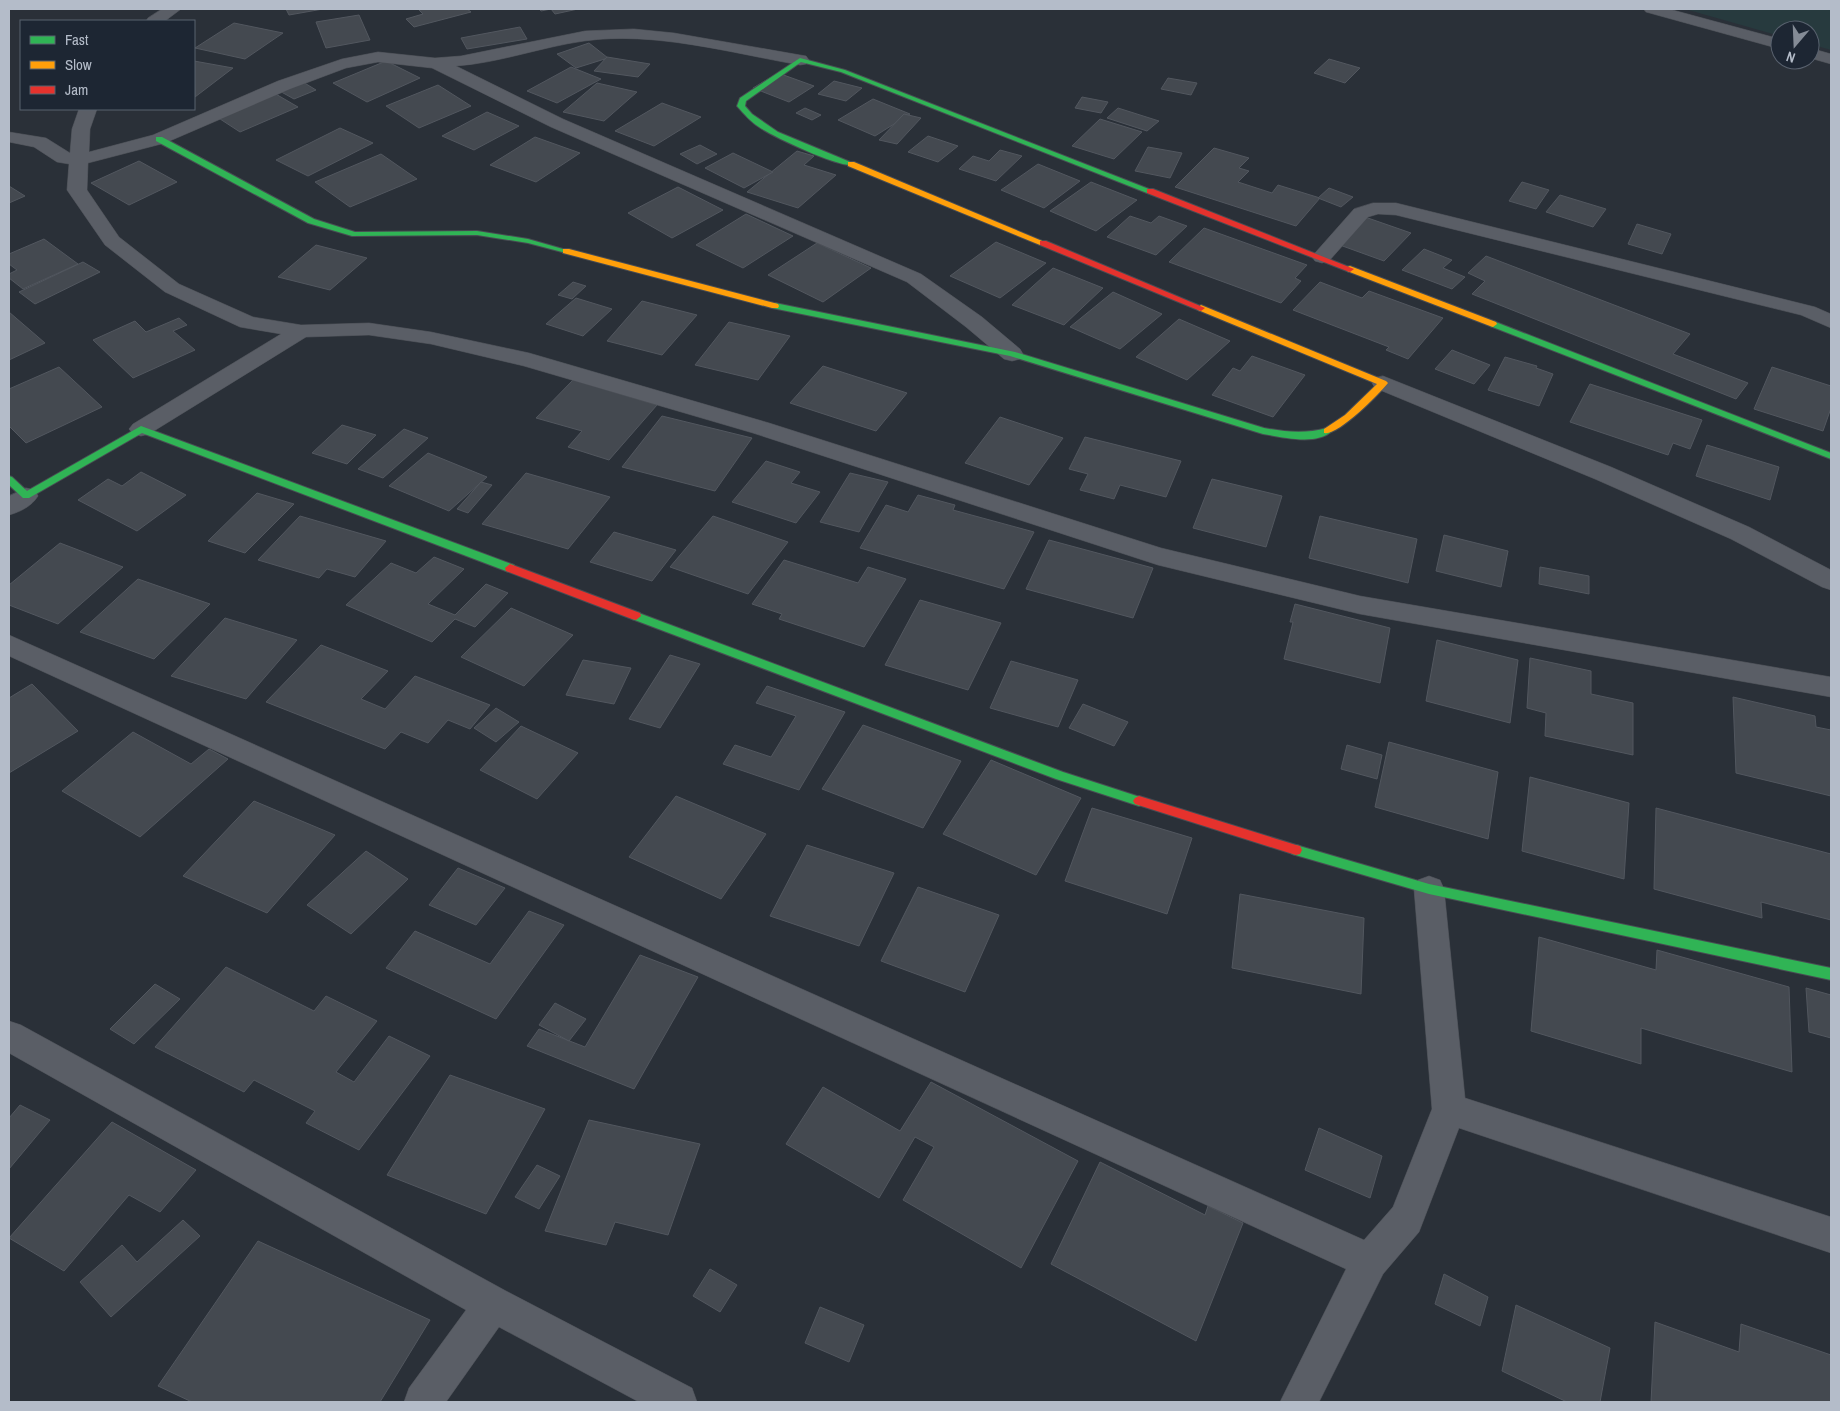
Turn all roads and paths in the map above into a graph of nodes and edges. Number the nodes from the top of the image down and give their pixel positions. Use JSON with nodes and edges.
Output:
{"nodes":[{"id":1,"x":172,"y":9,"type":"edge"},
{"id":2,"x":1652,"y":9,"type":"edge"},
{"id":3,"x":156,"y":20,"type":"edge"},
{"id":4,"x":1770,"y":41,"type":"edge"},
{"id":5,"x":800,"y":60,"type":"junction"},
{"id":6,"x":435,"y":62,"type":"junction"},
{"id":7,"x":88,"y":110,"type":"edge"},
{"id":8,"x":9,"y":137,"type":"edge"},
{"id":9,"x":159,"y":139,"type":"junction"},
{"id":10,"x":78,"y":160,"type":"junction"},
{"id":11,"x":1322,"y":257,"type":"junction"},
{"id":12,"x":1831,"y":322,"type":"edge"},
{"id":13,"x":301,"y":331,"type":"junction"},
{"id":14,"x":1012,"y":354,"type":"junction"},
{"id":15,"x":1383,"y":383,"type":"junction"},
{"id":16,"x":141,"y":429,"type":"junction"},
{"id":17,"x":1831,"y":456,"type":"edge"},
{"id":18,"x":9,"y":479,"type":"edge"},
{"id":19,"x":18,"y":501,"type":"edge"},
{"id":20,"x":1831,"y":581,"type":"edge"},
{"id":21,"x":9,"y":645,"type":"edge"},
{"id":22,"x":1831,"y":687,"type":"edge"},
{"id":23,"x":1429,"y":889,"type":"junction"},
{"id":24,"x":1831,"y":974,"type":"edge"},
{"id":25,"x":9,"y":1036,"type":"edge"},
{"id":26,"x":1449,"y":1109,"type":"junction"},
{"id":27,"x":1831,"y":1235,"type":"edge"},
{"id":28,"x":1370,"y":1261,"type":"junction"},
{"id":29,"x":493,"y":1304,"type":"junction"},
{"id":30,"x":424,"y":1402,"type":"edge"},
{"id":31,"x":678,"y":1402,"type":"edge"},
{"id":32,"x":1299,"y":1402,"type":"edge"}],
"edges":[{"from":1,"to":3,"type":"street"},
{"from":2,"to":4,"type":"street"},
{"from":5,"to":6,"type":"street"},
{"from":5,"to":11,"type":"street"},
{"from":5,"to":15,"type":"street"},
{"from":6,"to":9,"type":"street"},
{"from":6,"to":14,"type":"street"},
{"from":7,"to":10,"type":"street"},
{"from":8,"to":10,"type":"street"},
{"from":9,"to":10,"type":"street"},
{"from":9,"to":14,"type":"street"},
{"from":10,"to":13,"type":"street"},
{"from":11,"to":12,"type":"street"},
{"from":11,"to":17,"type":"street"},
{"from":13,"to":16,"type":"street"},
{"from":13,"to":22,"type":"street"},
{"from":14,"to":15,"type":"street"},
{"from":15,"to":20,"type":"street"},
{"from":16,"to":19,"type":"street"},
{"from":16,"to":23,"type":"street"},
{"from":18,"to":19,"type":"street"},
{"from":21,"to":28,"type":"street"},
{"from":23,"to":24,"type":"street"},
{"from":23,"to":26,"type":"street"},
{"from":25,"to":29,"type":"street"},
{"from":26,"to":27,"type":"street"},
{"from":26,"to":28,"type":"street"},
{"from":28,"to":32,"type":"street"},
{"from":29,"to":30,"type":"street"},
{"from":29,"to":31,"type":"street"}]}
